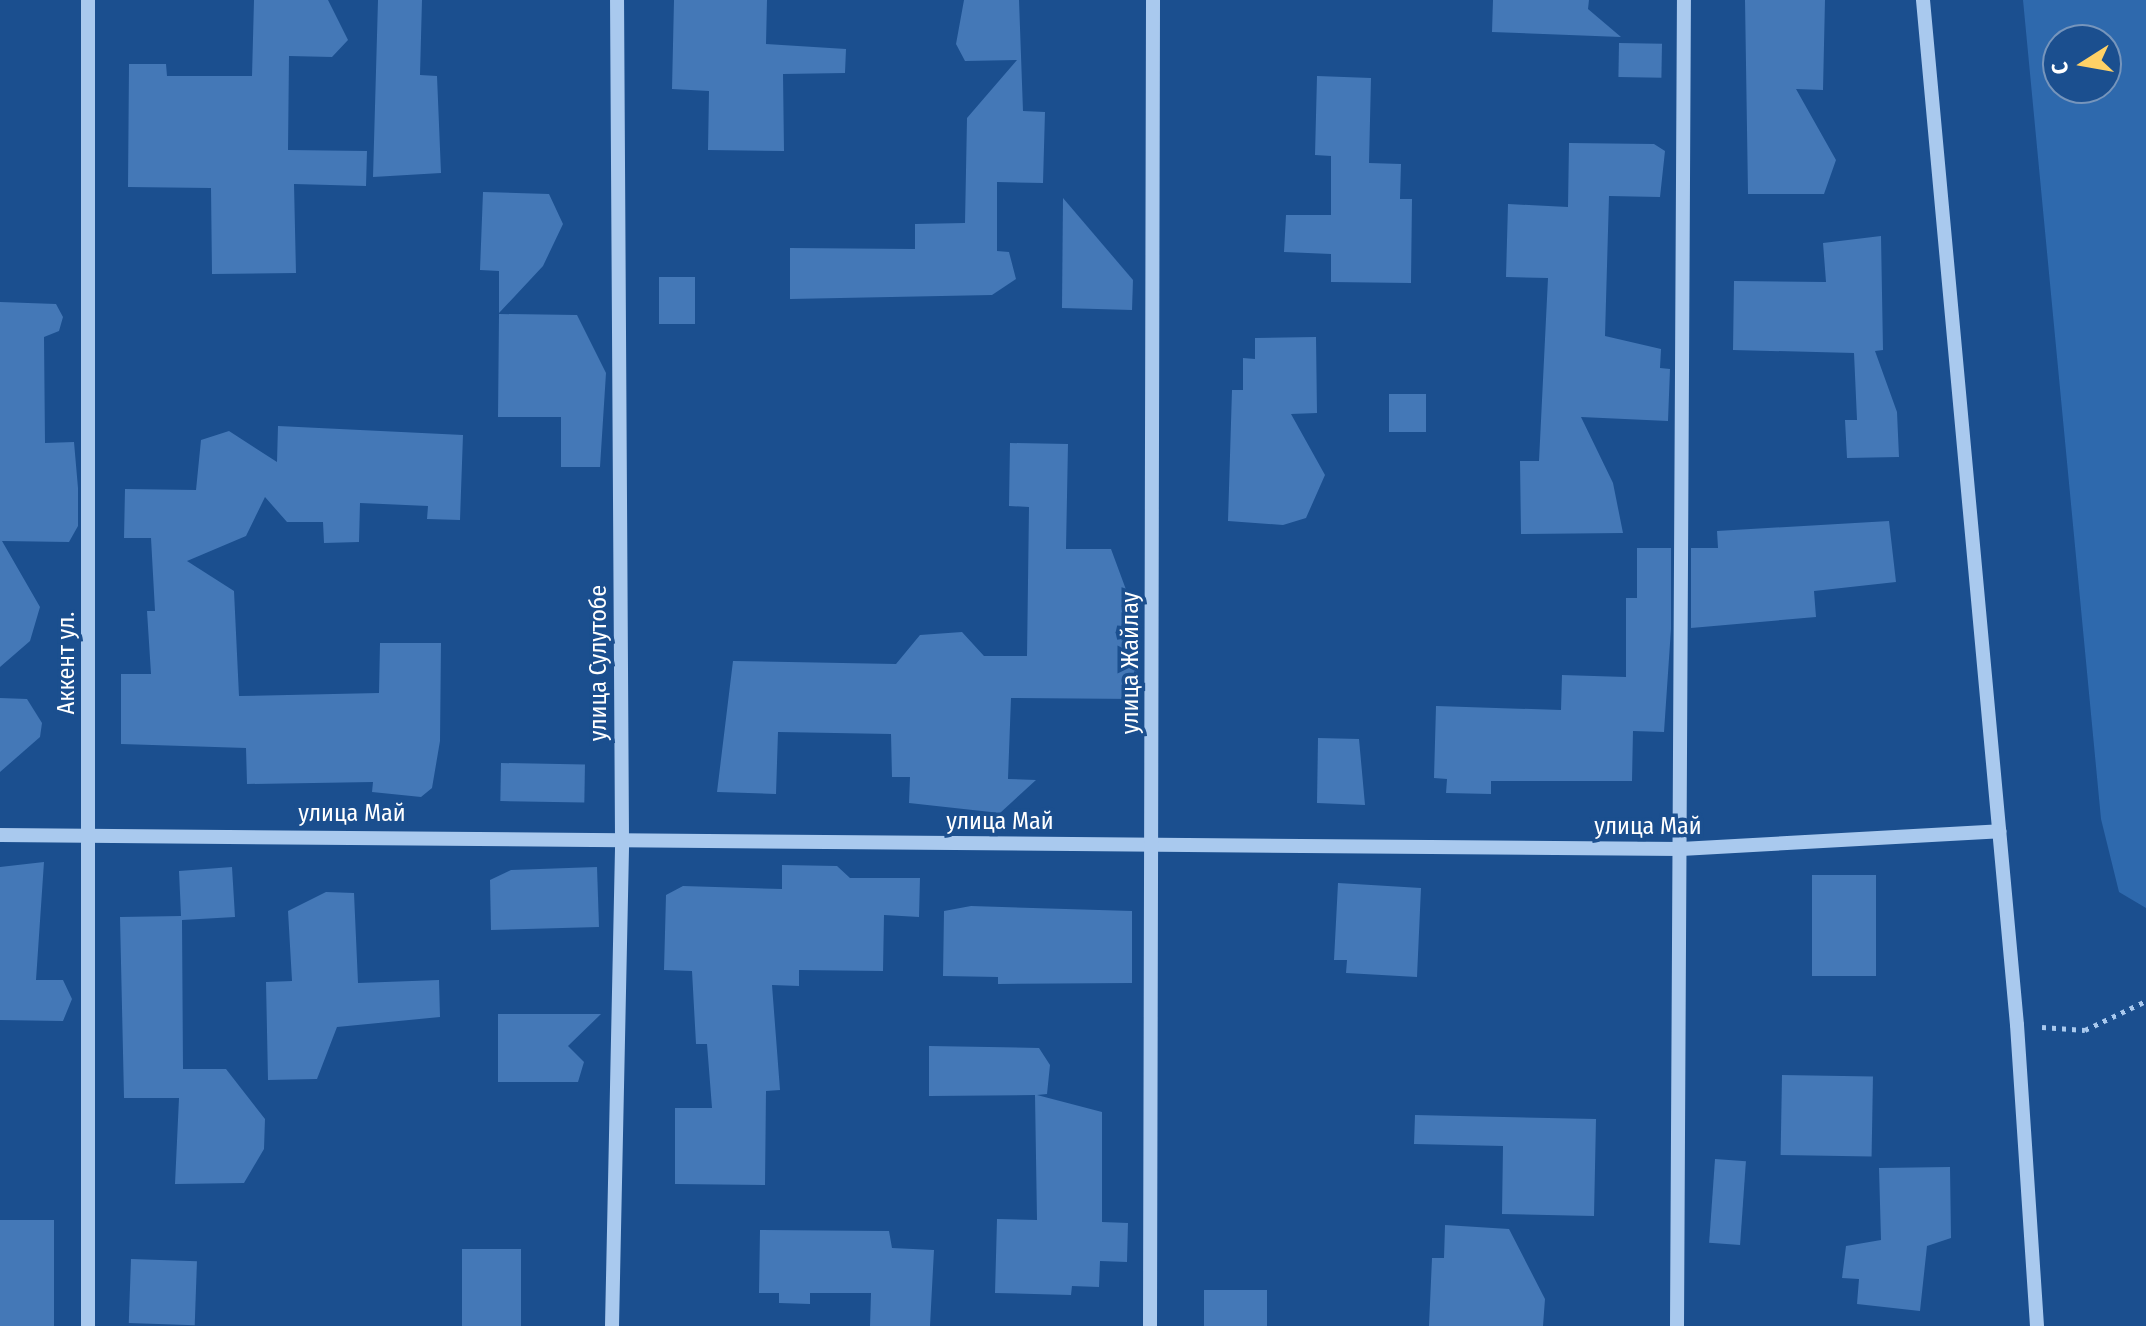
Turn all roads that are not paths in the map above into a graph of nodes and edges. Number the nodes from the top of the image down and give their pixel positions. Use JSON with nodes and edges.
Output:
{"nodes":[{"id":1,"x":88,"y":0,"type":"edge"},
{"id":2,"x":617,"y":0,"type":"edge"},
{"id":3,"x":1153,"y":0,"type":"edge"},
{"id":4,"x":1684,"y":0,"type":"edge"},
{"id":5,"x":1923,"y":0,"type":"edge"},
{"id":6,"x":1999,"y":831,"type":"junction"},
{"id":7,"x":0,"y":835,"type":"edge"},
{"id":8,"x":89,"y":836,"type":"junction"},
{"id":9,"x":622,"y":837,"type":"junction"},
{"id":10,"x":1153,"y":844,"type":"junction"},
{"id":11,"x":1681,"y":849,"type":"junction"},
{"id":12,"x":88,"y":1326,"type":"edge"},
{"id":13,"x":612,"y":1326,"type":"edge"},
{"id":14,"x":1150,"y":1326,"type":"edge"},
{"id":15,"x":1677,"y":1326,"type":"edge"},
{"id":16,"x":2037,"y":1326,"type":"edge"}],
"edges":[{"from":1,"to":8,"type":"street","name":"Аккент ул."},
{"from":2,"to":9,"type":"street","name":"улица Сулутобе"},
{"from":3,"to":10,"type":"street","name":"улица Жайлау"},
{"from":4,"to":11,"type":"street"},
{"from":5,"to":6,"type":"street"},
{"from":6,"to":11,"type":"street","name":"улица Май"},
{"from":6,"to":16,"type":"street"},
{"from":7,"to":8,"type":"street","name":"улица Май"},
{"from":8,"to":9,"type":"street","name":"улица Май"},
{"from":8,"to":12,"type":"street","name":"Аккент ул."},
{"from":9,"to":10,"type":"street","name":"улица Май"},
{"from":9,"to":13,"type":"street","name":"улица Сулутобе"},
{"from":10,"to":11,"type":"street","name":"улица Май"},
{"from":10,"to":14,"type":"street","name":"улица Жайлау"},
{"from":11,"to":15,"type":"street"}]}
